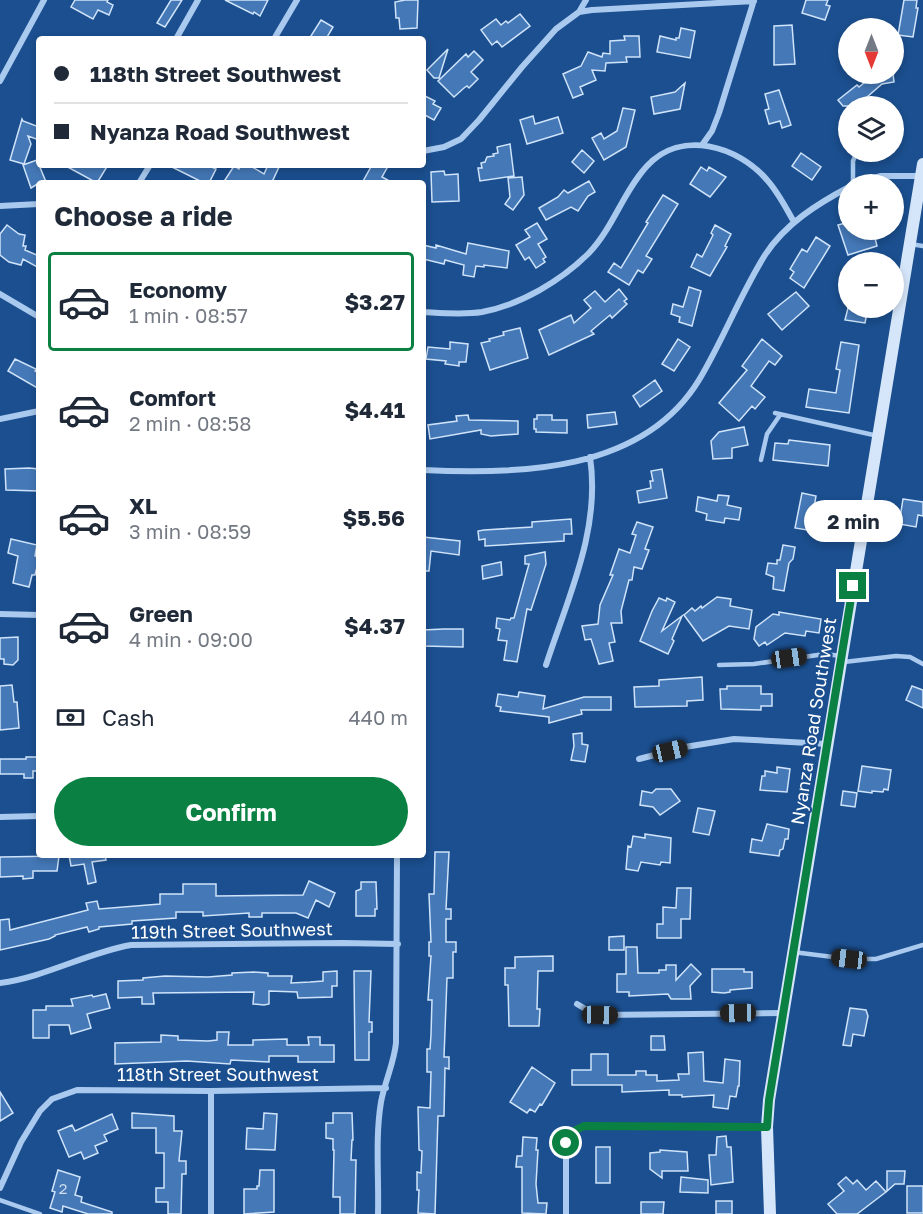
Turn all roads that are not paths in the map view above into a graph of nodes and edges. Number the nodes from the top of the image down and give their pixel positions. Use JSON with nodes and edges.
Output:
{"nodes":[{"id":1,"x":44,"y":0,"type":"edge"},
{"id":2,"x":198,"y":0,"type":"edge"},
{"id":3,"x":297,"y":0,"type":"edge"},
{"id":4,"x":586,"y":0,"type":"edge"},
{"id":5,"x":754,"y":1,"type":"edge"},
{"id":6,"x":579,"y":12,"type":"junction"},
{"id":7,"x":178,"y":36,"type":"edge"},
{"id":8,"x":276,"y":36,"type":"edge"},
{"id":9,"x":0,"y":81,"type":"edge"},
{"id":10,"x":702,"y":145,"type":"junction"},
{"id":11,"x":426,"y":150,"type":"edge"},
{"id":12,"x":922,"y":170,"type":"edge"},
{"id":13,"x":894,"y":174,"type":"edge"},
{"id":14,"x":838,"y":193,"type":"edge"},
{"id":15,"x":36,"y":204,"type":"edge"},
{"id":16,"x":0,"y":206,"type":"edge"},
{"id":17,"x":794,"y":222,"type":"junction"},
{"id":18,"x":917,"y":245,"type":"edge"},
{"id":19,"x":0,"y":294,"type":"edge"},
{"id":20,"x":426,"y":312,"type":"edge"},
{"id":21,"x":36,"y":315,"type":"edge"},
{"id":22,"x":36,"y":412,"type":"edge"},
{"id":23,"x":0,"y":419,"type":"edge"},
{"id":24,"x":878,"y":436,"type":"junction"},
{"id":25,"x":590,"y":457,"type":"junction"},
{"id":26,"x":761,"y":460,"type":"dead end"},
{"id":27,"x":426,"y":471,"type":"edge"},
{"id":28,"x":0,"y":614,"type":"edge"},
{"id":29,"x":36,"y":615,"type":"edge"},
{"id":30,"x":841,"y":660,"type":"junction"},
{"id":31,"x":923,"y":664,"type":"edge"},
{"id":32,"x":546,"y":665,"type":"dead end"},
{"id":33,"x":719,"y":665,"type":"dead end"},
{"id":34,"x":827,"y":744,"type":"junction"},
{"id":35,"x":639,"y":759,"type":"dead end"},
{"id":36,"x":0,"y":816,"type":"edge"},
{"id":37,"x":36,"y":816,"type":"edge"},
{"id":38,"x":397,"y":858,"type":"edge"},
{"id":39,"x":398,"y":944,"type":"junction"},
{"id":40,"x":923,"y":945,"type":"edge"},
{"id":41,"x":793,"y":952,"type":"junction"},
{"id":42,"x":0,"y":983,"type":"edge"},
{"id":43,"x":577,"y":1004,"type":"dead end"},
{"id":44,"x":784,"y":1013,"type":"junction"},
{"id":45,"x":386,"y":1088,"type":"junction"},
{"id":46,"x":212,"y":1091,"type":"junction"},
{"id":47,"x":767,"y":1127,"type":"junction"},
{"id":48,"x":0,"y":1188,"type":"edge"},
{"id":49,"x":0,"y":1200,"type":"edge"},
{"id":50,"x":40,"y":1214,"type":"edge"},
{"id":51,"x":211,"y":1214,"type":"edge"},
{"id":52,"x":378,"y":1214,"type":"edge"},
{"id":53,"x":566,"y":1214,"type":"edge"},
{"id":54,"x":770,"y":1214,"type":"edge"}],
"edges":[{"from":1,"to":9,"type":"street"},
{"from":2,"to":7,"type":"street"},
{"from":3,"to":8,"type":"street"},
{"from":4,"to":6,"type":"street"},
{"from":5,"to":6,"type":"street"},
{"from":5,"to":10,"type":"street"},
{"from":6,"to":11,"type":"street"},
{"from":10,"to":17,"type":"street"},
{"from":10,"to":20,"type":"street"},
{"from":12,"to":13,"type":"street"},
{"from":12,"to":18,"type":"street","name":"Nyanza Road Southwest"},
{"from":14,"to":17,"type":"street"},
{"from":15,"to":16,"type":"street"},
{"from":17,"to":25,"type":"street"},
{"from":18,"to":24,"type":"street","name":"Nyanza Road Southwest"},
{"from":19,"to":21,"type":"street"},
{"from":22,"to":23,"type":"street"},
{"from":24,"to":26,"type":"lane"},
{"from":24,"to":30,"type":"street","name":"Nyanza Road Southwest"},
{"from":25,"to":27,"type":"street"},
{"from":25,"to":32,"type":"street"},
{"from":28,"to":29,"type":"street"},
{"from":30,"to":31,"type":"lane"},
{"from":30,"to":33,"type":"lane"},
{"from":30,"to":34,"type":"street","name":"Nyanza Road Southwest"},
{"from":34,"to":35,"type":"street"},
{"from":34,"to":41,"type":"street","name":"Nyanza Road Southwest"},
{"from":36,"to":37,"type":"street"},
{"from":38,"to":39,"type":"street"},
{"from":39,"to":42,"type":"street","name":"119th Street Southwest"},
{"from":39,"to":45,"type":"street"},
{"from":40,"to":41,"type":"lane"},
{"from":41,"to":44,"type":"street","name":"Nyanza Road Southwest"},
{"from":43,"to":44,"type":"street"},
{"from":44,"to":47,"type":"street","name":"Nyanza Road Southwest"},
{"from":45,"to":46,"type":"street","name":"118th Street Southwest"},
{"from":45,"to":52,"type":"street"},
{"from":46,"to":48,"type":"street","name":"118th Street Southwest"},
{"from":46,"to":51,"type":"street"},
{"from":47,"to":53,"type":"street"},
{"from":47,"to":54,"type":"street","name":"Nyanza Road Southwest"},
{"from":49,"to":50,"type":"lane"}]}
